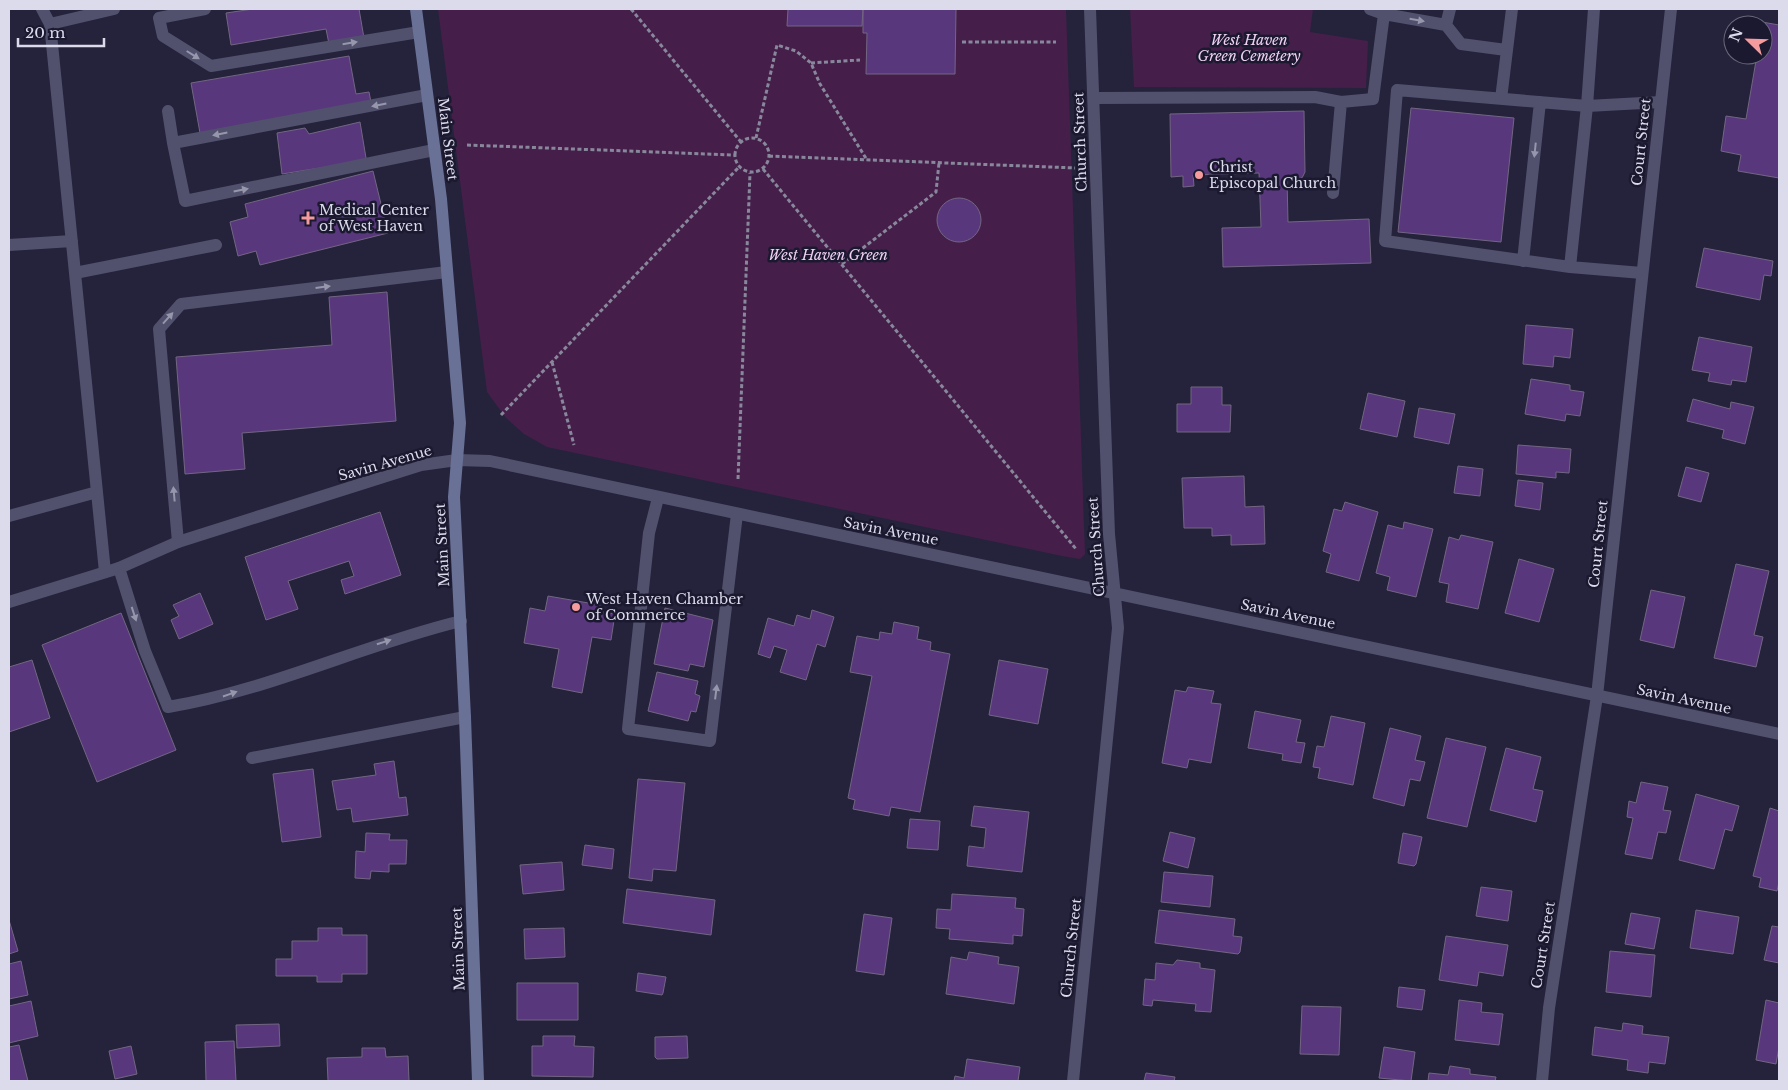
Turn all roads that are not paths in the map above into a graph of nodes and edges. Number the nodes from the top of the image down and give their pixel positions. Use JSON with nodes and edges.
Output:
{"nodes":[{"id":1,"x":42,"y":9,"type":"edge"},
{"id":2,"x":114,"y":9,"type":"edge"},
{"id":3,"x":205,"y":9,"type":"edge"},
{"id":4,"x":416,"y":9,"type":"edge"},
{"id":5,"x":1090,"y":9,"type":"edge"},
{"id":6,"x":1370,"y":9,"type":"edge"},
{"id":7,"x":1450,"y":9,"type":"edge"},
{"id":8,"x":1512,"y":9,"type":"edge"},
{"id":9,"x":1594,"y":9,"type":"edge"},
{"id":10,"x":1671,"y":9,"type":"edge"},
{"id":11,"x":1384,"y":14,"type":"junction"},
{"id":12,"x":50,"y":24,"type":"junction"},
{"id":13,"x":1446,"y":25,"type":"junction"},
{"id":14,"x":419,"y":32,"type":"junction"},
{"id":15,"x":1506,"y":50,"type":"junction"},
{"id":16,"x":427,"y":95,"type":"junction"},
{"id":17,"x":1094,"y":98,"type":"junction"},
{"id":18,"x":1502,"y":99,"type":"junction"},
{"id":19,"x":1341,"y":102,"type":"junction"},
{"id":20,"x":1540,"y":102,"type":"junction"},
{"id":21,"x":1661,"y":102,"type":"junction"},
{"id":22,"x":1587,"y":106,"type":"junction"},
{"id":23,"x":168,"y":111,"type":"dead end"},
{"id":24,"x":173,"y":143,"type":"junction"},
{"id":25,"x":434,"y":150,"type":"junction"},
{"id":26,"x":1332,"y":192,"type":"dead end"},
{"id":27,"x":72,"y":241,"type":"junction"},
{"id":28,"x":9,"y":245,"type":"edge"},
{"id":29,"x":216,"y":245,"type":"dead end"},
{"id":30,"x":1524,"y":261,"type":"junction"},
{"id":31,"x":1570,"y":267,"type":"junction"},
{"id":32,"x":447,"y":272,"type":"junction"},
{"id":33,"x":74,"y":273,"type":"junction"},
{"id":34,"x":1642,"y":273,"type":"junction"},
{"id":35,"x":457,"y":460,"type":"junction"},
{"id":36,"x":97,"y":492,"type":"junction"},
{"id":37,"x":658,"y":498,"type":"junction"},
{"id":38,"x":737,"y":514,"type":"junction"},
{"id":39,"x":9,"y":516,"type":"edge"},
{"id":40,"x":178,"y":542,"type":"junction"},
{"id":41,"x":119,"y":568,"type":"junction"},
{"id":42,"x":105,"y":572,"type":"junction"},
{"id":43,"x":1113,"y":592,"type":"junction"},
{"id":44,"x":9,"y":602,"type":"edge"},
{"id":45,"x":460,"y":621,"type":"junction"},
{"id":46,"x":1597,"y":696,"type":"junction"},
{"id":47,"x":465,"y":717,"type":"junction"},
{"id":48,"x":1779,"y":734,"type":"edge"},
{"id":49,"x":252,"y":758,"type":"dead end"},
{"id":50,"x":478,"y":1081,"type":"edge"},
{"id":51,"x":1073,"y":1081,"type":"edge"},
{"id":52,"x":1542,"y":1081,"type":"edge"}],
"edges":[{"from":1,"to":12,"type":"street"},
{"from":2,"to":12,"type":"street"},
{"from":3,"to":14,"type":"street","one_way":true},
{"from":4,"to":14,"type":"main road","name":"Main Street"},
{"from":5,"to":17,"type":"street","name":"Church Street"},
{"from":6,"to":11,"type":"street"},
{"from":7,"to":13,"type":"street"},
{"from":8,"to":15,"type":"street"},
{"from":9,"to":22,"type":"street"},
{"from":10,"to":21,"type":"street","name":"Court Street"},
{"from":11,"to":13,"type":"street","one_way":true},
{"from":11,"to":19,"type":"street"},
{"from":12,"to":27,"type":"street"},
{"from":13,"to":15,"type":"street"},
{"from":14,"to":16,"type":"main road","name":"Main Street"},
{"from":15,"to":18,"type":"street"},
{"from":16,"to":24,"type":"street","one_way":true},
{"from":16,"to":25,"type":"main road","name":"Main Street"},
{"from":17,"to":19,"type":"street"},
{"from":17,"to":43,"type":"street","name":"Church Street"},
{"from":18,"to":20,"type":"street"},
{"from":18,"to":30,"type":"street"},
{"from":19,"to":26,"type":"street"},
{"from":20,"to":22,"type":"street"},
{"from":20,"to":30,"type":"street","one_way":true},
{"from":21,"to":22,"type":"street"},
{"from":21,"to":34,"type":"street","name":"Court Street"},
{"from":22,"to":31,"type":"street"},
{"from":23,"to":24,"type":"street"},
{"from":24,"to":25,"type":"street","one_way":true},
{"from":25,"to":32,"type":"main road","name":"Main Street"},
{"from":27,"to":28,"type":"street"},
{"from":27,"to":33,"type":"street"},
{"from":29,"to":33,"type":"street"},
{"from":30,"to":31,"type":"street"},
{"from":31,"to":34,"type":"street"},
{"from":32,"to":35,"type":"main road","name":"Main Street"},
{"from":40,"to":32,"type":"street","one_way":true},
{"from":33,"to":36,"type":"street"},
{"from":34,"to":46,"type":"street","name":"Court Street"},
{"from":35,"to":37,"type":"street","name":"Savin Avenue"},
{"from":35,"to":40,"type":"street","name":"Savin Avenue"},
{"from":35,"to":45,"type":"main road","name":"Main Street"},
{"from":36,"to":39,"type":"street"},
{"from":36,"to":42,"type":"street"},
{"from":37,"to":38,"type":"street","name":"Savin Avenue"},
{"from":37,"to":38,"type":"street","one_way":true},
{"from":38,"to":43,"type":"street","name":"Savin Avenue"},
{"from":40,"to":41,"type":"street","name":"Savin Avenue"},
{"from":41,"to":42,"type":"street","name":"Savin Avenue"},
{"from":41,"to":45,"type":"street","one_way":true},
{"from":42,"to":44,"type":"street","name":"Savin Avenue"},
{"from":43,"to":46,"type":"street","name":"Savin Avenue"},
{"from":43,"to":51,"type":"street","name":"Church Street"},
{"from":45,"to":47,"type":"main road","name":"Main Street"},
{"from":46,"to":48,"type":"street","name":"Savin Avenue"},
{"from":46,"to":52,"type":"street","name":"Court Street"},
{"from":47,"to":49,"type":"street"},
{"from":47,"to":50,"type":"main road","name":"Main Street"}]}
